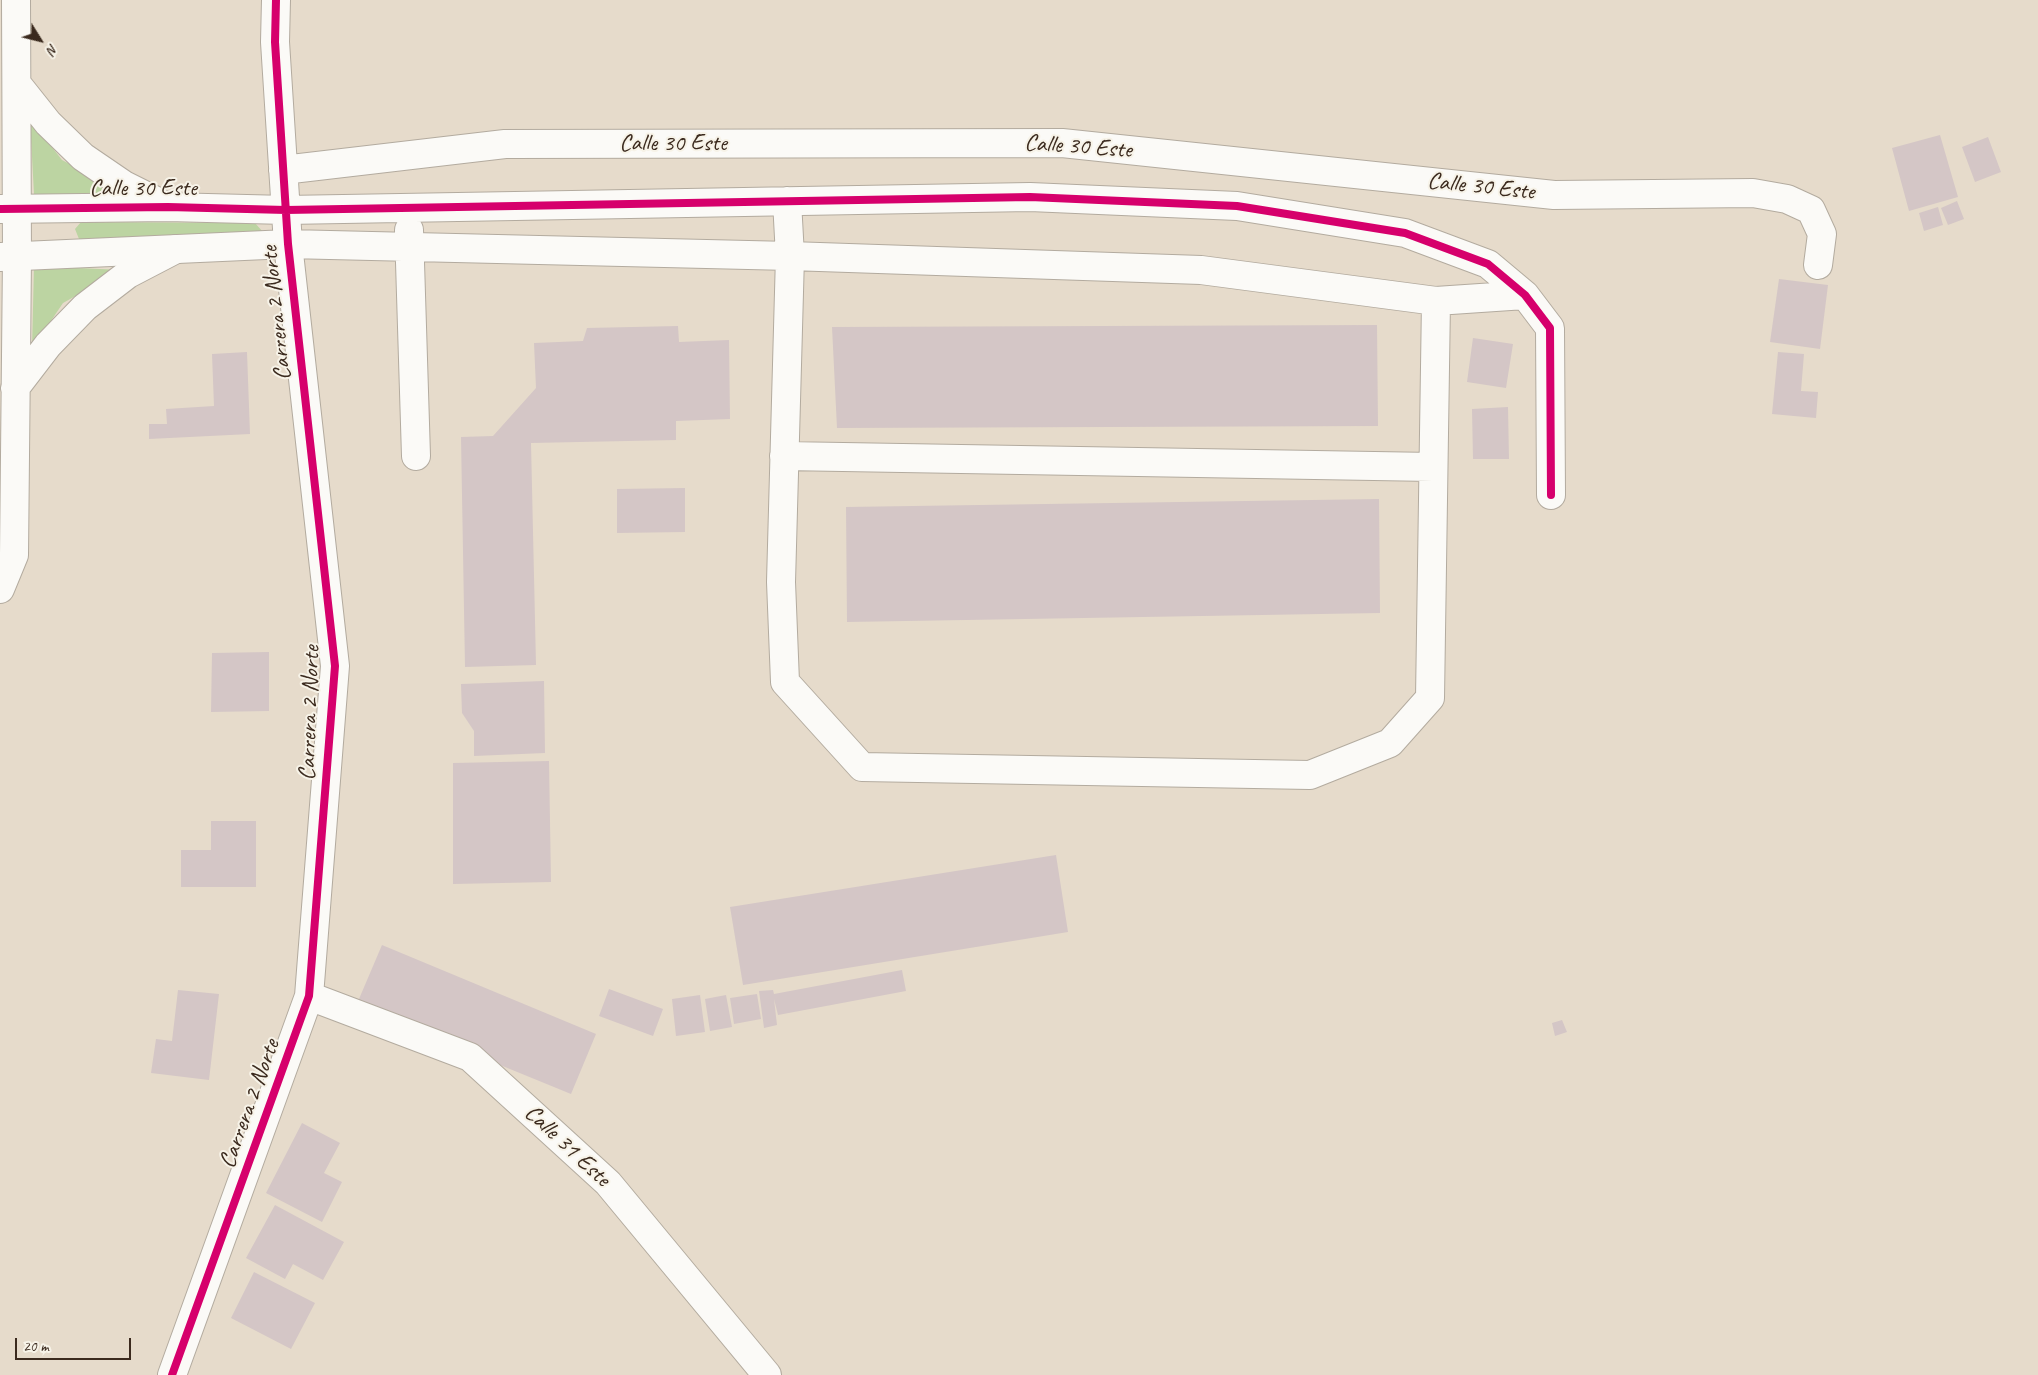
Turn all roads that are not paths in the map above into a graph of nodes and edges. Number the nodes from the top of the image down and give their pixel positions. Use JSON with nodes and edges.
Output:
{"nodes":[{"id":1,"x":16,"y":0,"type":"edge"},
{"id":2,"x":276,"y":0,"type":"edge"},
{"id":3,"x":17,"y":84,"type":"junction"},
{"id":4,"x":284,"y":170,"type":"junction"},
{"id":5,"x":787,"y":202,"type":"junction"},
{"id":6,"x":168,"y":207,"type":"junction"},
{"id":7,"x":408,"y":208,"type":"junction"},
{"id":8,"x":8,"y":209,"type":"edge"},
{"id":9,"x":286,"y":210,"type":"junction"},
{"id":10,"x":288,"y":244,"type":"junction"},
{"id":11,"x":410,"y":247,"type":"junction"},
{"id":12,"x":176,"y":249,"type":"junction"},
{"id":13,"x":8,"y":256,"type":"edge"},
{"id":14,"x":790,"y":256,"type":"junction"},
{"id":15,"x":1818,"y":265,"type":"dead end"},
{"id":16,"x":1525,"y":295,"type":"junction"},
{"id":17,"x":1436,"y":301,"type":"junction"},
{"id":18,"x":15,"y":388,"type":"junction"},
{"id":19,"x":416,"y":456,"type":"dead end"},
{"id":20,"x":784,"y":456,"type":"junction"},
{"id":21,"x":1433,"y":467,"type":"junction"},
{"id":22,"x":1551,"y":495,"type":"dead end"},
{"id":23,"x":0,"y":589,"type":"edge"},
{"id":24,"x":309,"y":996,"type":"junction"},
{"id":25,"x":172,"y":1375,"type":"edge"},
{"id":26,"x":768,"y":1375,"type":"edge"}],
"edges":[{"from":1,"to":3,"type":"main road"},
{"from":2,"to":4,"type":"main road","name":"Carrera 2 Norte"},
{"from":3,"to":6,"type":"main road"},
{"from":3,"to":8,"type":"main road"},
{"from":4,"to":9,"type":"main road","name":"Carrera 2 Norte"},
{"from":4,"to":15,"type":"main road","name":"Calle 30 Este"},
{"from":5,"to":7,"type":"main road","name":"Calle 30 Este"},
{"from":5,"to":14,"type":"main road"},
{"from":5,"to":16,"type":"main road","name":"Calle 30 Este"},
{"from":6,"to":8,"type":"main road","name":"Calle 30 Este"},
{"from":6,"to":9,"type":"main road","name":"Calle 30 Este"},
{"from":7,"to":9,"type":"main road","name":"Calle 30 Este"},
{"from":7,"to":11,"type":"main road"},
{"from":8,"to":13,"type":"main road"},
{"from":9,"to":10,"type":"main road","name":"Carrera 2 Norte"},
{"from":10,"to":11,"type":"main road"},
{"from":10,"to":12,"type":"main road"},
{"from":10,"to":24,"type":"main road","name":"Carrera 2 Norte"},
{"from":11,"to":14,"type":"main road"},
{"from":11,"to":19,"type":"main road"},
{"from":12,"to":13,"type":"main road"},
{"from":12,"to":18,"type":"main road"},
{"from":13,"to":18,"type":"main road"},
{"from":14,"to":17,"type":"main road"},
{"from":14,"to":20,"type":"main road"},
{"from":16,"to":17,"type":"main road"},
{"from":16,"to":22,"type":"main road","name":"Calle 30 Este"},
{"from":17,"to":21,"type":"main road"},
{"from":18,"to":23,"type":"main road"},
{"from":20,"to":21,"type":"main road"},
{"from":20,"to":21,"type":"main road"},
{"from":24,"to":25,"type":"main road","name":"Carrera 2 Norte"},
{"from":24,"to":26,"type":"main road","name":"Calle 31 Este"}]}
